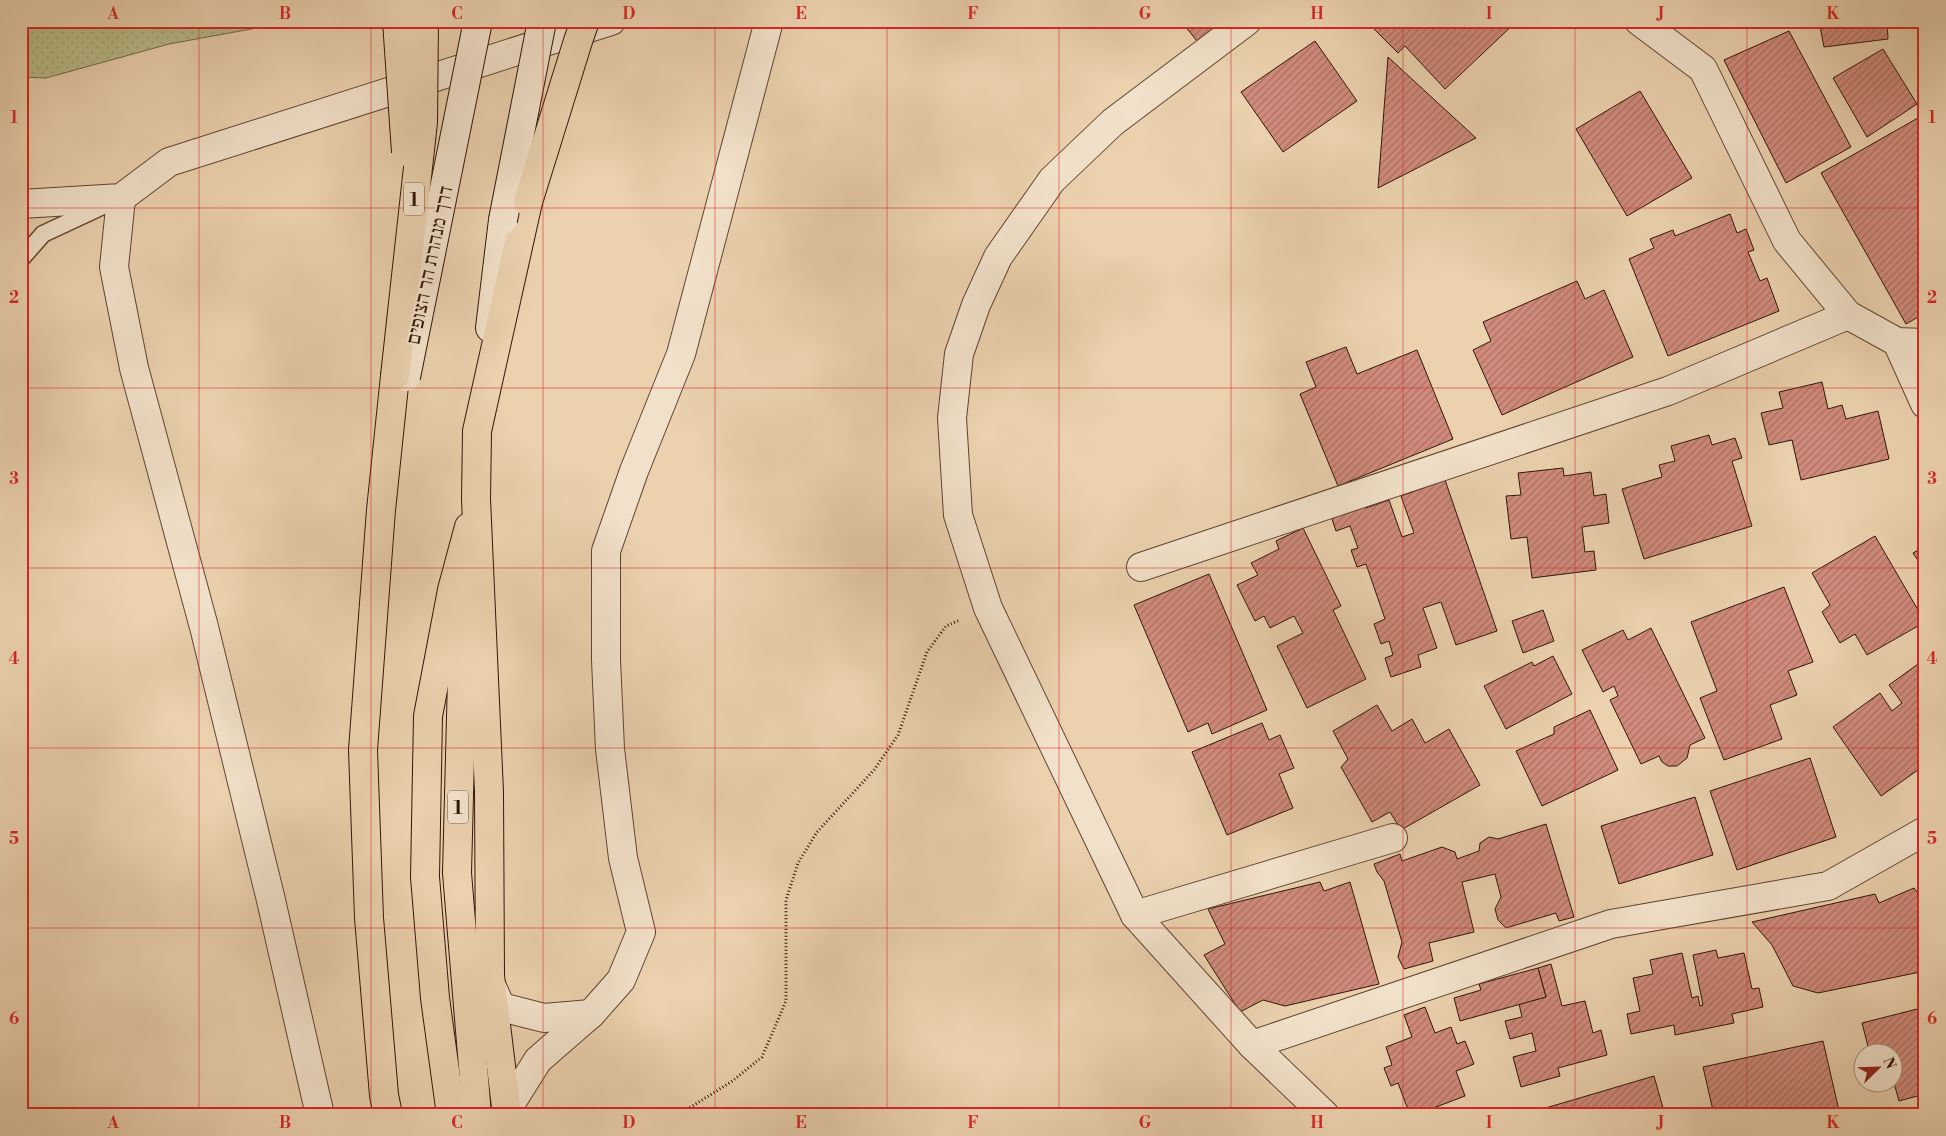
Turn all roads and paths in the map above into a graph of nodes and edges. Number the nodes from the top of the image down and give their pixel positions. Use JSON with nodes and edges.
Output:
{"nodes":[{"id":1,"x":397,"y":21,"type":"edge"},
{"id":2,"x":424,"y":21,"type":"edge"},
{"id":3,"x":478,"y":21,"type":"edge"},
{"id":4,"x":542,"y":21,"type":"edge"},
{"id":5,"x":585,"y":21,"type":"edge"},
{"id":6,"x":611,"y":21,"type":"edge"},
{"id":7,"x":769,"y":21,"type":"edge"},
{"id":8,"x":1247,"y":21,"type":"edge"},
{"id":9,"x":1639,"y":21,"type":"edge"},
{"id":10,"x":121,"y":198,"type":"junction"},
{"id":11,"x":21,"y":204,"type":"edge"},
{"id":12,"x":409,"y":250,"type":"junction"},
{"id":13,"x":21,"y":259,"type":"edge"},
{"id":14,"x":1848,"y":315,"type":"junction"},
{"id":15,"x":1897,"y":342,"type":"junction"},
{"id":16,"x":1925,"y":342,"type":"edge"},
{"id":17,"x":400,"y":376,"type":"junction"},
{"id":18,"x":1925,"y":404,"type":"edge"},
{"id":19,"x":477,"y":431,"type":"junction"},
{"id":20,"x":476,"y":499,"type":"junction"},
{"id":21,"x":1141,"y":567,"type":"dead end"},
{"id":22,"x":988,"y":608,"type":"junction"},
{"id":23,"x":1925,"y":831,"type":"edge"},
{"id":24,"x":1393,"y":838,"type":"dead end"},
{"id":25,"x":1135,"y":915,"type":"junction"},
{"id":26,"x":492,"y":987,"type":"junction"},
{"id":27,"x":591,"y":1014,"type":"junction"},
{"id":28,"x":1252,"y":1044,"type":"junction"},
{"id":29,"x":506,"y":1113,"type":"edge"},
{"id":30,"x":320,"y":1115,"type":"edge"},
{"id":31,"x":388,"y":1115,"type":"edge"},
{"id":32,"x":451,"y":1115,"type":"edge"},
{"id":33,"x":477,"y":1115,"type":"edge"},
{"id":34,"x":678,"y":1115,"type":"edge"},
{"id":35,"x":1325,"y":1115,"type":"edge"}],
"edges":[{"from":1,"to":12,"type":"highway","bridge":true},
{"from":2,"to":12,"type":"highway","number":"1","bridge":true},
{"from":3,"to":17,"type":"street","name":"דרך מנהרת הר הצופים","bridge":true},
{"from":4,"to":19,"type":"street","bridge":true},
{"from":5,"to":19,"type":"highway","number":"1","bridge":true},
{"from":6,"to":10,"type":"street"},
{"from":7,"to":27,"type":"street"},
{"from":8,"to":22,"type":"street"},
{"from":9,"to":14,"type":"street"},
{"from":10,"to":11,"type":"street"},
{"from":10,"to":13,"type":"lane"},
{"from":10,"to":30,"type":"street"},
{"from":12,"to":17,"type":"highway","number":"1","bridge":true},
{"from":14,"to":15,"type":"street"},
{"from":14,"to":21,"type":"street"},
{"from":15,"to":16,"type":"street"},
{"from":15,"to":18,"type":"street"},
{"from":17,"to":31,"type":"highway","number":"1"},
{"from":19,"to":20,"type":"highway","number":"1"},
{"from":20,"to":26,"type":"highway"},
{"from":20,"to":32,"type":"highway"},
{"from":20,"to":33,"type":"highway","number":"1"},
{"from":22,"to":25,"type":"street"},
{"from":22,"to":34,"type":"path"},
{"from":23,"to":28,"type":"street"},
{"from":24,"to":25,"type":"street"},
{"from":25,"to":28,"type":"street"},
{"from":26,"to":27,"type":"street"},
{"from":26,"to":29,"type":"highway"},
{"from":27,"to":29,"type":"street"},
{"from":28,"to":35,"type":"street"}]}
